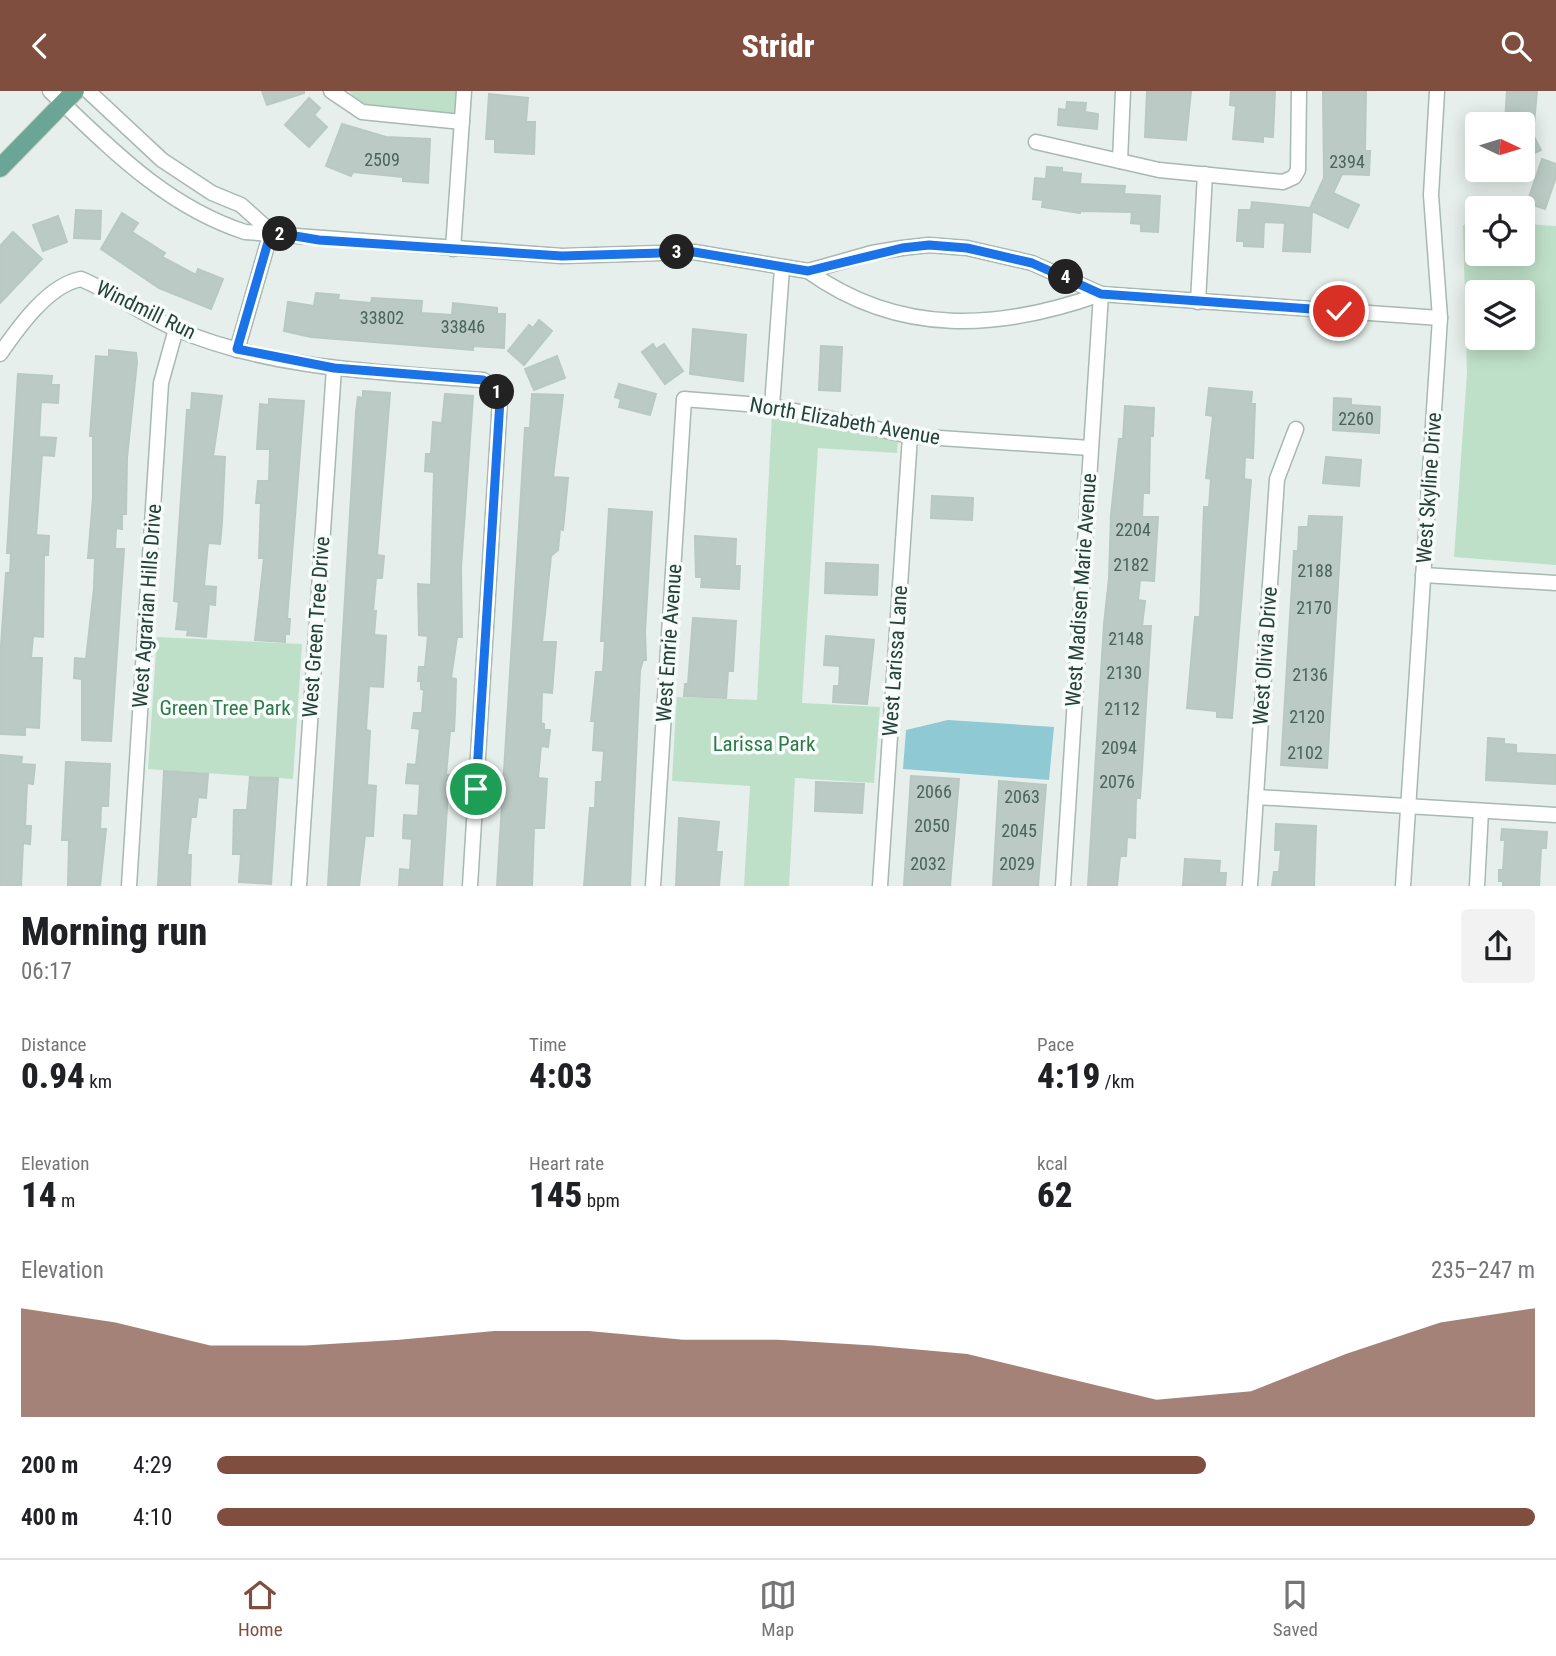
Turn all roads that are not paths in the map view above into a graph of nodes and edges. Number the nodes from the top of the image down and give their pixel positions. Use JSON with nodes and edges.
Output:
{"nodes":[{"id":1,"x":50,"y":91,"type":"edge"},
{"id":2,"x":88,"y":91,"type":"edge"},
{"id":3,"x":331,"y":91,"type":"edge"},
{"id":4,"x":464,"y":91,"type":"edge"},
{"id":5,"x":1123,"y":91,"type":"edge"},
{"id":6,"x":1299,"y":91,"type":"edge"},
{"id":7,"x":1437,"y":91,"type":"edge"},
{"id":8,"x":69,"y":97,"type":"edge"},
{"id":9,"x":462,"y":122,"type":"junction"},
{"id":10,"x":1036,"y":142,"type":"dead end"},
{"id":11,"x":1120,"y":161,"type":"junction"},
{"id":12,"x":0,"y":168,"type":"edge"},
{"id":13,"x":1205,"y":174,"type":"junction"},
{"id":14,"x":271,"y":232,"type":"junction"},
{"id":15,"x":453,"y":249,"type":"junction"},
{"id":16,"x":782,"y":268,"type":"junction"},
{"id":17,"x":808,"y":271,"type":"junction"},
{"id":18,"x":1101,"y":294,"type":"junction"},
{"id":19,"x":1198,"y":302,"type":"junction"},
{"id":20,"x":1440,"y":318,"type":"junction"},
{"id":21,"x":176,"y":329,"type":"junction"},
{"id":22,"x":237,"y":349,"type":"junction"},
{"id":23,"x":0,"y":354,"type":"edge"},
{"id":24,"x":334,"y":368,"type":"junction"},
{"id":25,"x":684,"y":399,"type":"joint"},
{"id":26,"x":772,"y":406,"type":"junction"},
{"id":27,"x":1296,"y":429,"type":"dead end"},
{"id":28,"x":910,"y":436,"type":"junction"},
{"id":29,"x":1090,"y":448,"type":"junction"},
{"id":30,"x":1423,"y":575,"type":"junction"},
{"id":31,"x":1556,"y":583,"type":"edge"},
{"id":32,"x":1255,"y":797,"type":"junction"},
{"id":33,"x":1408,"y":806,"type":"junction"},
{"id":34,"x":1481,"y":811,"type":"junction"},
{"id":35,"x":1556,"y":815,"type":"edge"},
{"id":36,"x":129,"y":886,"type":"edge"},
{"id":37,"x":299,"y":886,"type":"edge"},
{"id":38,"x":470,"y":886,"type":"edge"},
{"id":39,"x":653,"y":886,"type":"edge"},
{"id":40,"x":880,"y":886,"type":"edge"},
{"id":41,"x":1063,"y":886,"type":"edge"},
{"id":42,"x":1250,"y":886,"type":"edge"},
{"id":43,"x":1403,"y":886,"type":"edge"},
{"id":44,"x":1477,"y":886,"type":"edge"}],
"edges":[{"from":1,"to":8,"type":"street"},
{"from":2,"to":14,"type":"street"},
{"from":3,"to":9,"type":"street"},
{"from":4,"to":9,"type":"street"},
{"from":5,"to":11,"type":"street"},
{"from":6,"to":13,"type":"street"},
{"from":7,"to":20,"type":"street","name":"West Skyline Drive"},
{"from":8,"to":12,"type":"main road"},
{"from":8,"to":14,"type":"street"},
{"from":9,"to":15,"type":"street"},
{"from":10,"to":11,"type":"street"},
{"from":11,"to":13,"type":"street"},
{"from":13,"to":19,"type":"street"},
{"from":14,"to":15,"type":"street"},
{"from":14,"to":22,"type":"street"},
{"from":15,"to":16,"type":"street"},
{"from":16,"to":17,"type":"street"},
{"from":16,"to":26,"type":"street"},
{"from":17,"to":18,"type":"street"},
{"from":17,"to":18,"type":"street"},
{"from":18,"to":19,"type":"street"},
{"from":18,"to":29,"type":"street","name":"West Madisen Marie Avenue"},
{"from":19,"to":20,"type":"street"},
{"from":20,"to":30,"type":"street","name":"West Skyline Drive"},
{"from":21,"to":22,"type":"street","name":"Windmill Run"},
{"from":21,"to":23,"type":"street","name":"Windmill Run"},
{"from":21,"to":36,"type":"street","name":"West Agrarian Hills Drive"},
{"from":22,"to":24,"type":"street","name":"Windmill Run"},
{"from":24,"to":37,"type":"street","name":"West Green Tree Drive"},
{"from":24,"to":38,"type":"street","name":"Windmill Run"},
{"from":25,"to":26,"type":"street","name":"North Elizabeth Avenue"},
{"from":25,"to":39,"type":"street","name":"West Emrie Avenue"},
{"from":26,"to":28,"type":"street","name":"North Elizabeth Avenue"},
{"from":27,"to":32,"type":"street","name":"West Olivia Drive"},
{"from":28,"to":29,"type":"street","name":"North Elizabeth Avenue"},
{"from":28,"to":40,"type":"street","name":"West Larissa Lane"},
{"from":29,"to":41,"type":"street","name":"West Madisen Marie Avenue"},
{"from":30,"to":31,"type":"street"},
{"from":30,"to":33,"type":"street","name":"West Skyline Drive"},
{"from":32,"to":33,"type":"street"},
{"from":32,"to":42,"type":"street","name":"West Olivia Drive"},
{"from":33,"to":34,"type":"street"},
{"from":33,"to":43,"type":"street","name":"West Skyline Drive"},
{"from":34,"to":35,"type":"street"},
{"from":34,"to":44,"type":"street"}]}
